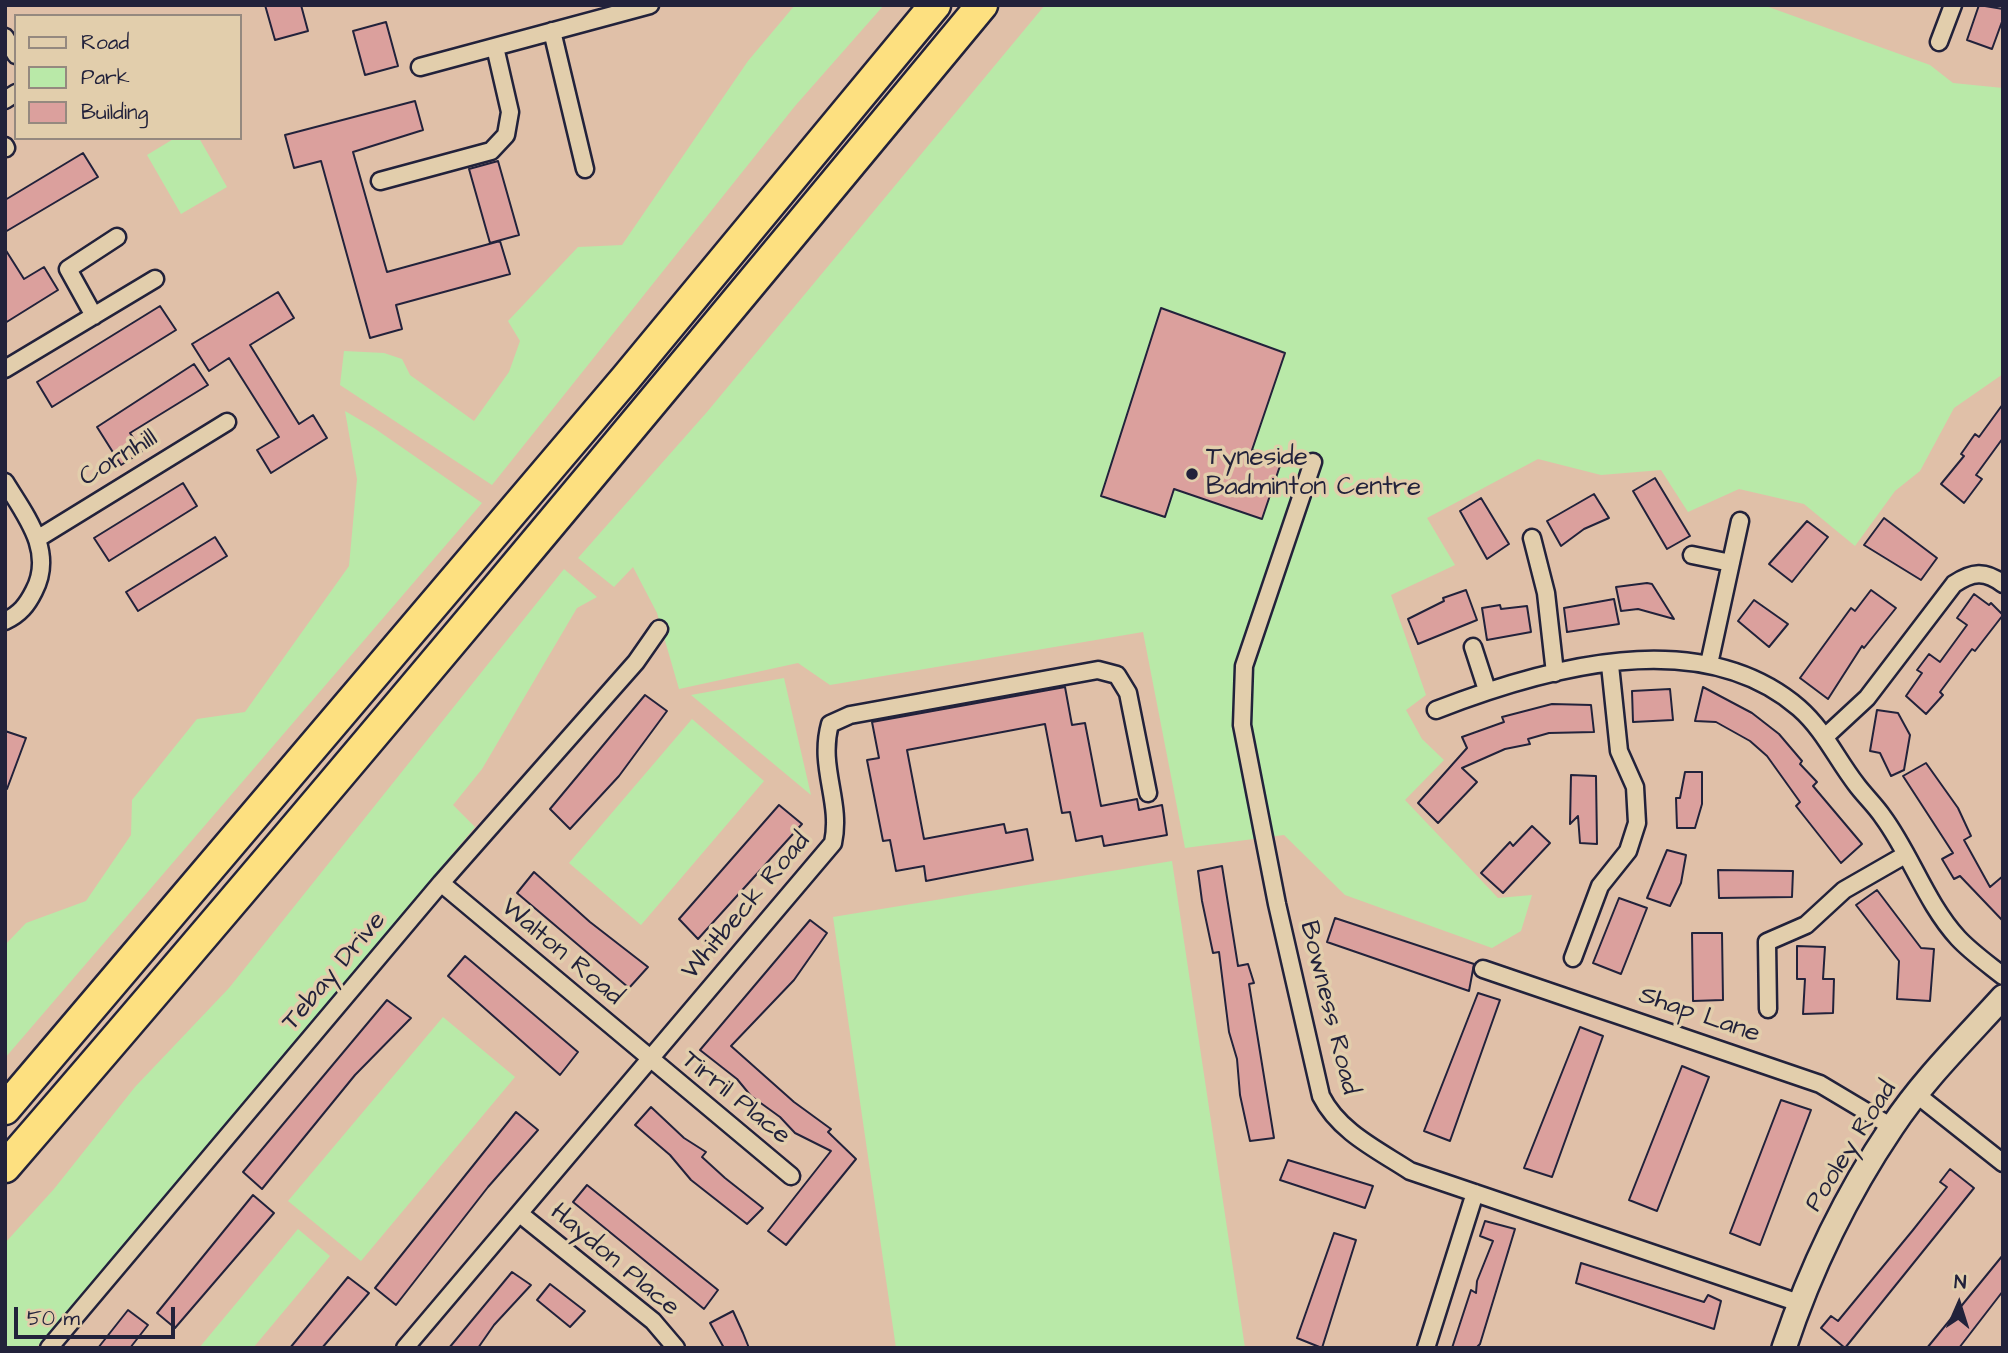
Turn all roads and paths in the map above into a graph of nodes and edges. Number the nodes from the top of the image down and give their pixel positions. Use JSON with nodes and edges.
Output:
{"nodes":[{"id":1,"x":650,"y":5,"type":"edge"},
{"id":2,"x":935,"y":5,"type":"edge"},
{"id":3,"x":982,"y":5,"type":"edge"},
{"id":4,"x":1953,"y":5,"type":"edge"},
{"id":5,"x":552,"y":32,"type":"junction"},
{"id":6,"x":1939,"y":42,"type":"dead end"},
{"id":7,"x":495,"y":47,"type":"junction"},
{"id":8,"x":420,"y":67,"type":"dead end"},
{"id":9,"x":585,"y":169,"type":"dead end"},
{"id":10,"x":380,"y":181,"type":"dead end"},
{"id":11,"x":117,"y":237,"type":"dead end"},
{"id":12,"x":155,"y":279,"type":"dead end"},
{"id":13,"x":94,"y":316,"type":"junction"},
{"id":14,"x":5,"y":369,"type":"edge"},
{"id":15,"x":227,"y":422,"type":"dead end"},
{"id":16,"x":1313,"y":463,"type":"dead end"},
{"id":17,"x":5,"y":482,"type":"edge"},
{"id":18,"x":1740,"y":521,"type":"dead end"},
{"id":19,"x":37,"y":538,"type":"junction"},
{"id":20,"x":1532,"y":538,"type":"dead end"},
{"id":21,"x":1692,"y":555,"type":"dead end"},
{"id":22,"x":1731,"y":563,"type":"junction"},
{"id":23,"x":2003,"y":584,"type":"edge"},
{"id":24,"x":7,"y":621,"type":"edge"},
{"id":25,"x":659,"y":629,"type":"dead end"},
{"id":26,"x":1473,"y":647,"type":"dead end"},
{"id":27,"x":1610,"y":664,"type":"junction"},
{"id":28,"x":1709,"y":664,"type":"junction"},
{"id":29,"x":1555,"y":673,"type":"junction"},
{"id":30,"x":1487,"y":690,"type":"junction"},
{"id":31,"x":1436,"y":710,"type":"dead end"},
{"id":32,"x":1826,"y":736,"type":"junction"},
{"id":33,"x":1148,"y":793,"type":"dead end"},
{"id":34,"x":1905,"y":855,"type":"junction"},
{"id":35,"x":441,"y":883,"type":"junction"},
{"id":36,"x":1573,"y":958,"type":"dead end"},
{"id":37,"x":1483,"y":969,"type":"dead end"},
{"id":38,"x":2003,"y":976,"type":"edge"},
{"id":39,"x":2003,"y":997,"type":"edge"},
{"id":40,"x":1768,"y":1009,"type":"dead end"},
{"id":41,"x":649,"y":1061,"type":"junction"},
{"id":42,"x":1916,"y":1094,"type":"junction"},
{"id":43,"x":5,"y":1109,"type":"edge"},
{"id":44,"x":1892,"y":1127,"type":"junction"},
{"id":45,"x":2003,"y":1163,"type":"edge"},
{"id":46,"x":5,"y":1167,"type":"edge"},
{"id":47,"x":791,"y":1176,"type":"dead end"},
{"id":48,"x":1475,"y":1193,"type":"junction"},
{"id":49,"x":520,"y":1214,"type":"junction"},
{"id":50,"x":1799,"y":1303,"type":"junction"},
{"id":51,"x":49,"y":1348,"type":"edge"},
{"id":52,"x":405,"y":1348,"type":"edge"},
{"id":53,"x":676,"y":1348,"type":"edge"},
{"id":54,"x":1426,"y":1348,"type":"edge"},
{"id":55,"x":1784,"y":1348,"type":"edge"}],
"edges":[{"from":1,"to":5,"type":"street"},
{"from":2,"to":43,"type":"highway"},
{"from":3,"to":46,"type":"highway"},
{"from":4,"to":6,"type":"street"},
{"from":5,"to":7,"type":"street"},
{"from":5,"to":9,"type":"street"},
{"from":7,"to":8,"type":"street"},
{"from":7,"to":10,"type":"street"},
{"from":11,"to":13,"type":"street"},
{"from":12,"to":13,"type":"street"},
{"from":13,"to":14,"type":"street"},
{"from":15,"to":19,"type":"street","name":"Cornhill"},
{"from":16,"to":48,"type":"street","name":"Bowness Road"},
{"from":17,"to":19,"type":"street"},
{"from":18,"to":22,"type":"street"},
{"from":19,"to":24,"type":"street"},
{"from":20,"to":29,"type":"street"},
{"from":21,"to":22,"type":"street"},
{"from":22,"to":28,"type":"street"},
{"from":23,"to":32,"type":"street"},
{"from":25,"to":35,"type":"street","name":"Tebay Drive"},
{"from":26,"to":30,"type":"street"},
{"from":27,"to":28,"type":"street"},
{"from":27,"to":29,"type":"street"},
{"from":27,"to":36,"type":"street"},
{"from":28,"to":32,"type":"street"},
{"from":29,"to":30,"type":"street"},
{"from":30,"to":31,"type":"street"},
{"from":32,"to":34,"type":"street"},
{"from":33,"to":41,"type":"street","name":"Whitbeck Road"},
{"from":34,"to":38,"type":"street"},
{"from":34,"to":40,"type":"street"},
{"from":35,"to":41,"type":"street","name":"Walton Road"},
{"from":35,"to":51,"type":"street","name":"Tebay Drive"},
{"from":37,"to":44,"type":"street","name":"Shap Lane"},
{"from":39,"to":42,"type":"street","name":"Pooley Road"},
{"from":41,"to":47,"type":"street","name":"Tirril Place"},
{"from":41,"to":49,"type":"street","name":"Whitbeck Road"},
{"from":42,"to":44,"type":"street","name":"Pooley Road"},
{"from":42,"to":45,"type":"street"},
{"from":44,"to":50,"type":"street","name":"Pooley Road"},
{"from":48,"to":50,"type":"street","name":"Bowness Road"},
{"from":48,"to":54,"type":"street"},
{"from":49,"to":52,"type":"street","name":"Whitbeck Road"},
{"from":49,"to":53,"type":"street","name":"Haydon Place"},
{"from":50,"to":55,"type":"street","name":"Pooley Road"}]}
